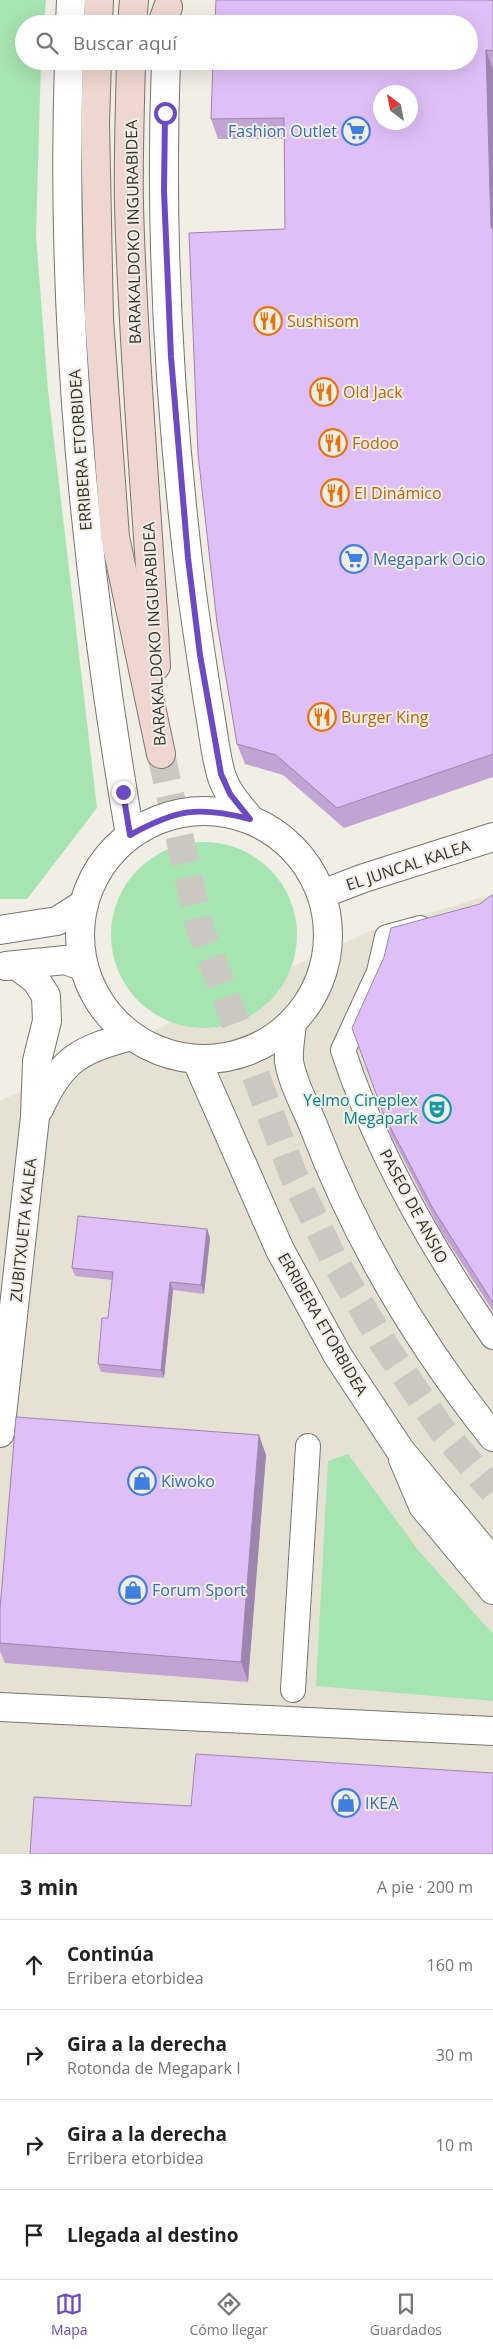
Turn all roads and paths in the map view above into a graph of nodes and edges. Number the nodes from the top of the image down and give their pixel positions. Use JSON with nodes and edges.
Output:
{"nodes":[{"id":1,"x":71,"y":0,"type":"edge"},
{"id":2,"x":99,"y":0,"type":"edge"},
{"id":3,"x":134,"y":0,"type":"edge"},
{"id":4,"x":70,"y":15,"type":"edge"},
{"id":5,"x":98,"y":15,"type":"edge"},
{"id":6,"x":133,"y":15,"type":"edge"},
{"id":7,"x":69,"y":70,"type":"edge"},
{"id":8,"x":97,"y":70,"type":"edge"},
{"id":9,"x":131,"y":70,"type":"edge"},
{"id":10,"x":143,"y":70,"type":"edge"},
{"id":11,"x":166,"y":70,"type":"edge"},
{"id":12,"x":130,"y":103,"type":"junction"},
{"id":13,"x":250,"y":819,"type":"junction"},
{"id":14,"x":130,"y":835,"type":"junction"},
{"id":15,"x":493,"y":836,"type":"edge"},
{"id":16,"x":322,"y":894,"type":"junction"},
{"id":17,"x":84,"y":904,"type":"junction"},
{"id":18,"x":440,"y":923,"type":"edge"},
{"id":19,"x":6,"y":929,"type":"edge"},
{"id":20,"x":8,"y":966,"type":"edge"},
{"id":21,"x":84,"y":967,"type":"junction"},
{"id":22,"x":292,"y":1023,"type":"junction"},
{"id":23,"x":132,"y":1036,"type":"junction"},
{"id":24,"x":196,"y":1059,"type":"junction"},
{"id":25,"x":35,"y":1117,"type":"junction"},
{"id":26,"x":493,"y":1337,"type":"edge"},
{"id":27,"x":1,"y":1429,"type":"edge"},
{"id":28,"x":493,"y":1437,"type":"edge"},
{"id":29,"x":308,"y":1446,"type":"dead end"},
{"id":30,"x":400,"y":1450,"type":"junction"},
{"id":31,"x":493,"y":1562,"type":"edge"},
{"id":32,"x":493,"y":1590,"type":"edge"},
{"id":33,"x":293,"y":1690,"type":"dead end"},
{"id":34,"x":0,"y":1707,"type":"edge"},
{"id":35,"x":493,"y":1731,"type":"edge"}],
"edges":[{"from":1,"to":4,"type":"street"},
{"from":2,"to":5,"type":"main road"},
{"from":3,"to":6,"type":"main road"},
{"from":7,"to":14,"type":"street","name":"ERRIBERA ETORBIDEA"},
{"from":8,"to":12,"type":"main road","name":"BARAKALDOKO INGURABIDEA"},
{"from":9,"to":12,"type":"main road","name":"BARAKALDOKO INGURABIDEA"},
{"from":10,"to":12,"type":"main road"},
{"from":11,"to":13,"type":"street"},
{"from":13,"to":14,"type":"street"},
{"from":13,"to":16,"type":"street"},
{"from":14,"to":17,"type":"street"},
{"from":15,"to":16,"type":"street","name":"EL JUNCAL KALEA"},
{"from":16,"to":22,"type":"street"},
{"from":17,"to":19,"type":"street"},
{"from":17,"to":21,"type":"street"},
{"from":18,"to":26,"type":"street","name":"PASEO DE ANSIO"},
{"from":20,"to":21,"type":"street"},
{"from":20,"to":25,"type":"street","name":"ZUBITXUETA KALEA"},
{"from":21,"to":23,"type":"street"},
{"from":22,"to":24,"type":"street"},
{"from":22,"to":28,"type":"street"},
{"from":23,"to":24,"type":"street"},
{"from":23,"to":25,"type":"street","name":"ZUBITXUETA KALEA"},
{"from":24,"to":30,"type":"street","name":"ERRIBERA ETORBIDEA"},
{"from":25,"to":27,"type":"street","name":"ZUBITXUETA KALEA"},
{"from":29,"to":33,"type":"street"},
{"from":30,"to":31,"type":"street","name":"ERRIBERA ETORBIDEA"},
{"from":30,"to":32,"type":"street"},
{"from":34,"to":35,"type":"street"}]}
